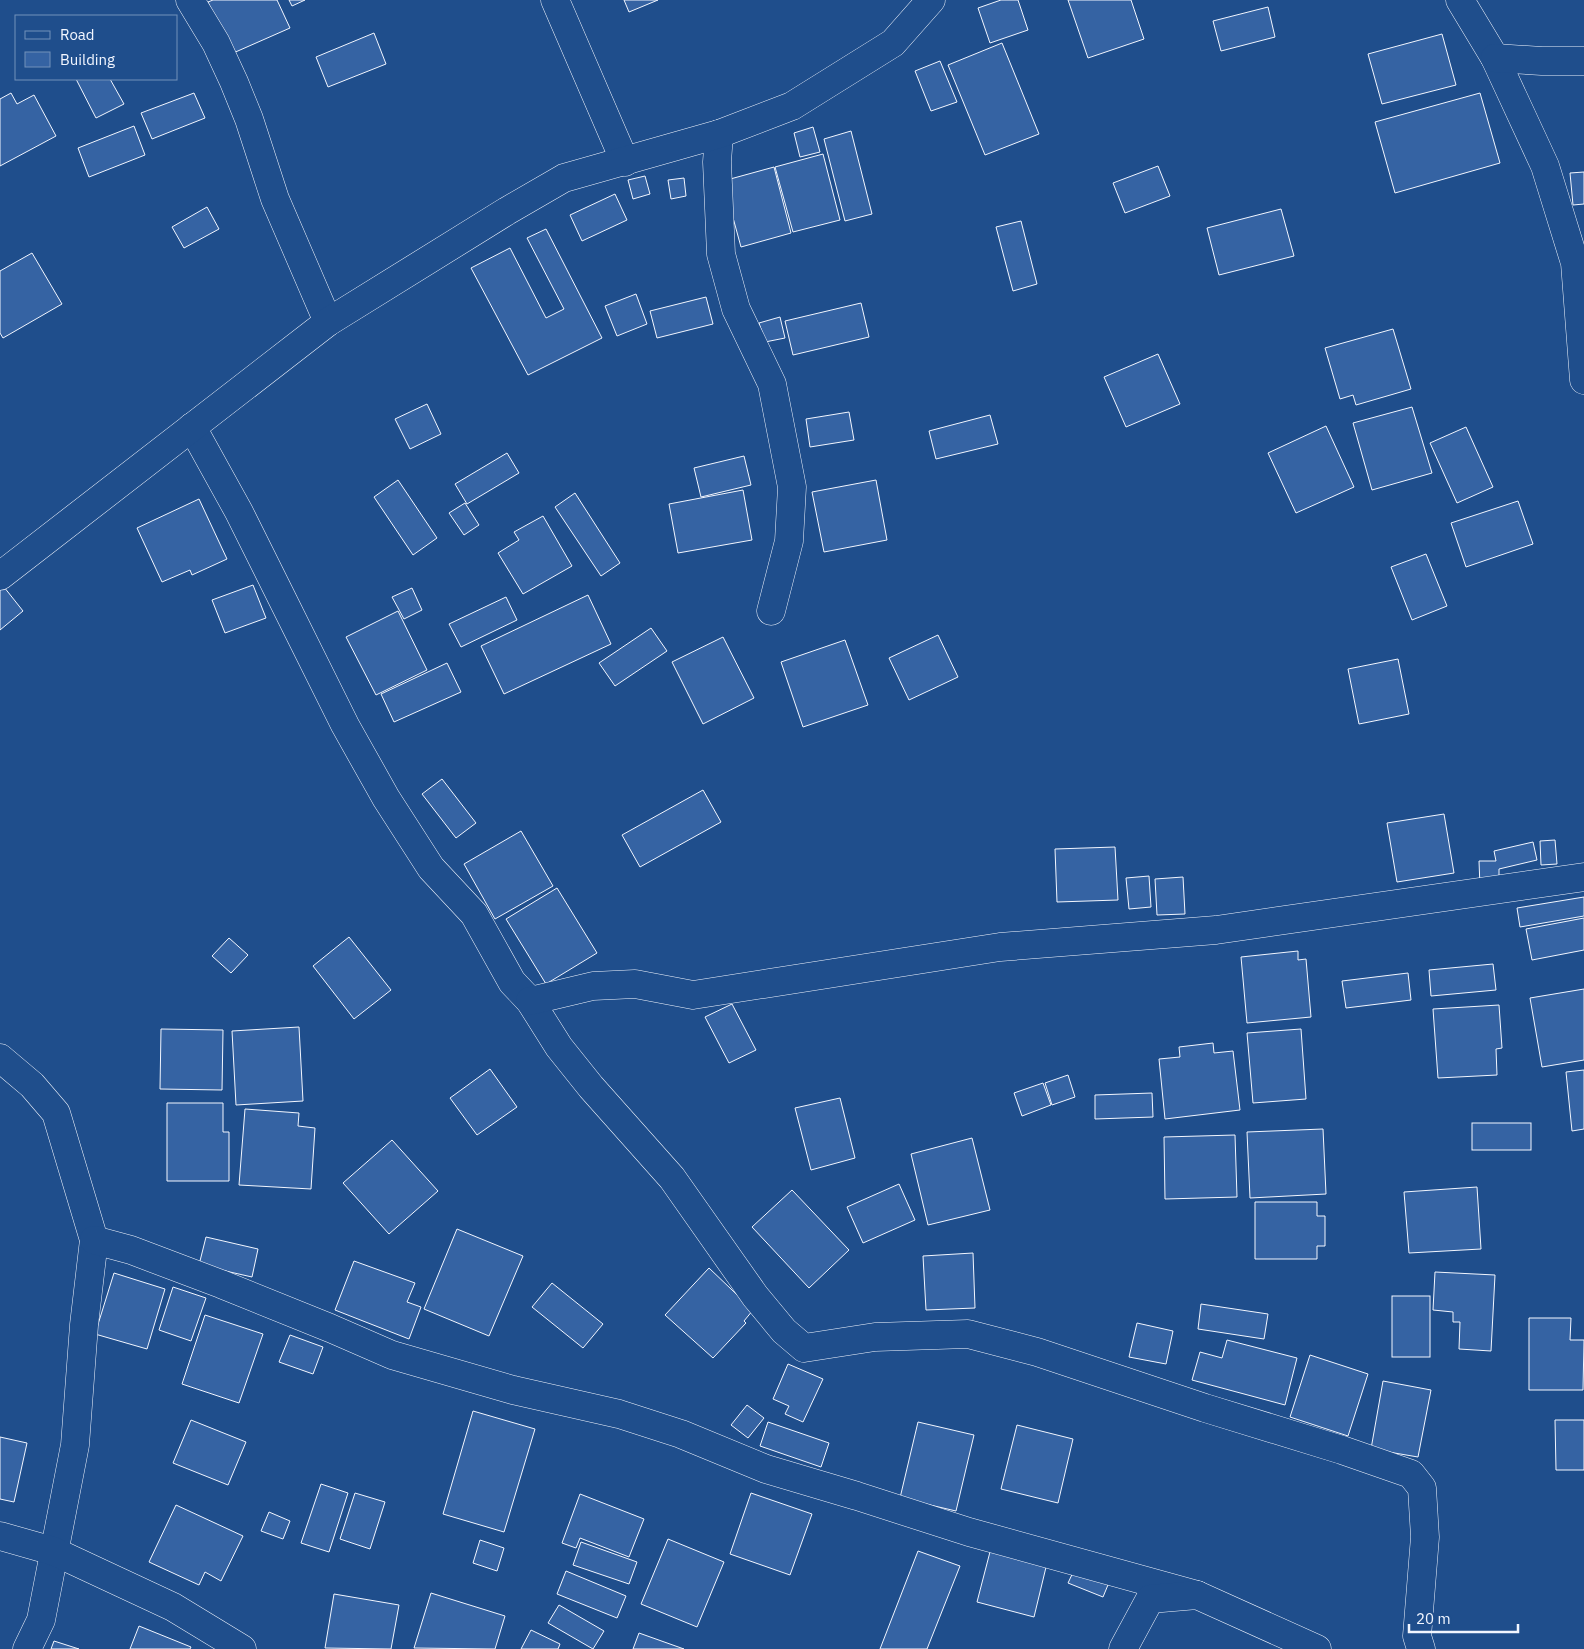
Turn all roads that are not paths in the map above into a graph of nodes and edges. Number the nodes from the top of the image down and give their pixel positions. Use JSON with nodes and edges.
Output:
{"nodes":[{"id":1,"x":190,"y":0,"type":"edge"},
{"id":2,"x":555,"y":0,"type":"edge"},
{"id":3,"x":931,"y":0,"type":"edge"},
{"id":4,"x":1460,"y":0,"type":"edge"},
{"id":5,"x":1495,"y":58,"type":"junction"},
{"id":6,"x":1584,"y":61,"type":"edge"},
{"id":7,"x":719,"y":134,"type":"junction"},
{"id":8,"x":625,"y":162,"type":"junction"},
{"id":9,"x":328,"y":322,"type":"junction"},
{"id":10,"x":1584,"y":380,"type":"edge"},
{"id":11,"x":192,"y":427,"type":"junction"},
{"id":12,"x":0,"y":576,"type":"edge"},
{"id":13,"x":770,"y":611,"type":"dead end"},
{"id":14,"x":1584,"y":877,"type":"edge"},
{"id":15,"x":530,"y":1001,"type":"junction"},
{"id":16,"x":0,"y":1058,"type":"edge"},
{"id":17,"x":94,"y":1240,"type":"junction"},
{"id":18,"x":0,"y":1536,"type":"edge"},
{"id":19,"x":53,"y":1551,"type":"junction"},
{"id":20,"x":1197,"y":1595,"type":"junction"},
{"id":21,"x":28,"y":1649,"type":"edge"},
{"id":22,"x":242,"y":1649,"type":"edge"},
{"id":23,"x":1123,"y":1649,"type":"edge"},
{"id":24,"x":1317,"y":1649,"type":"edge"},
{"id":25,"x":1420,"y":1649,"type":"edge"}],
"edges":[{"from":1,"to":9,"type":"street"},
{"from":2,"to":8,"type":"street"},
{"from":3,"to":7,"type":"street"},
{"from":4,"to":5,"type":"street"},
{"from":5,"to":6,"type":"street"},
{"from":5,"to":10,"type":"street"},
{"from":7,"to":8,"type":"street"},
{"from":7,"to":13,"type":"street"},
{"from":8,"to":9,"type":"street"},
{"from":9,"to":11,"type":"street"},
{"from":11,"to":12,"type":"street"},
{"from":11,"to":15,"type":"street"},
{"from":14,"to":15,"type":"street"},
{"from":15,"to":25,"type":"street"},
{"from":16,"to":17,"type":"street"},
{"from":17,"to":19,"type":"street"},
{"from":17,"to":20,"type":"street"},
{"from":18,"to":19,"type":"street"},
{"from":19,"to":21,"type":"street"},
{"from":19,"to":22,"type":"street"},
{"from":20,"to":23,"type":"street"},
{"from":20,"to":24,"type":"street"}]}
